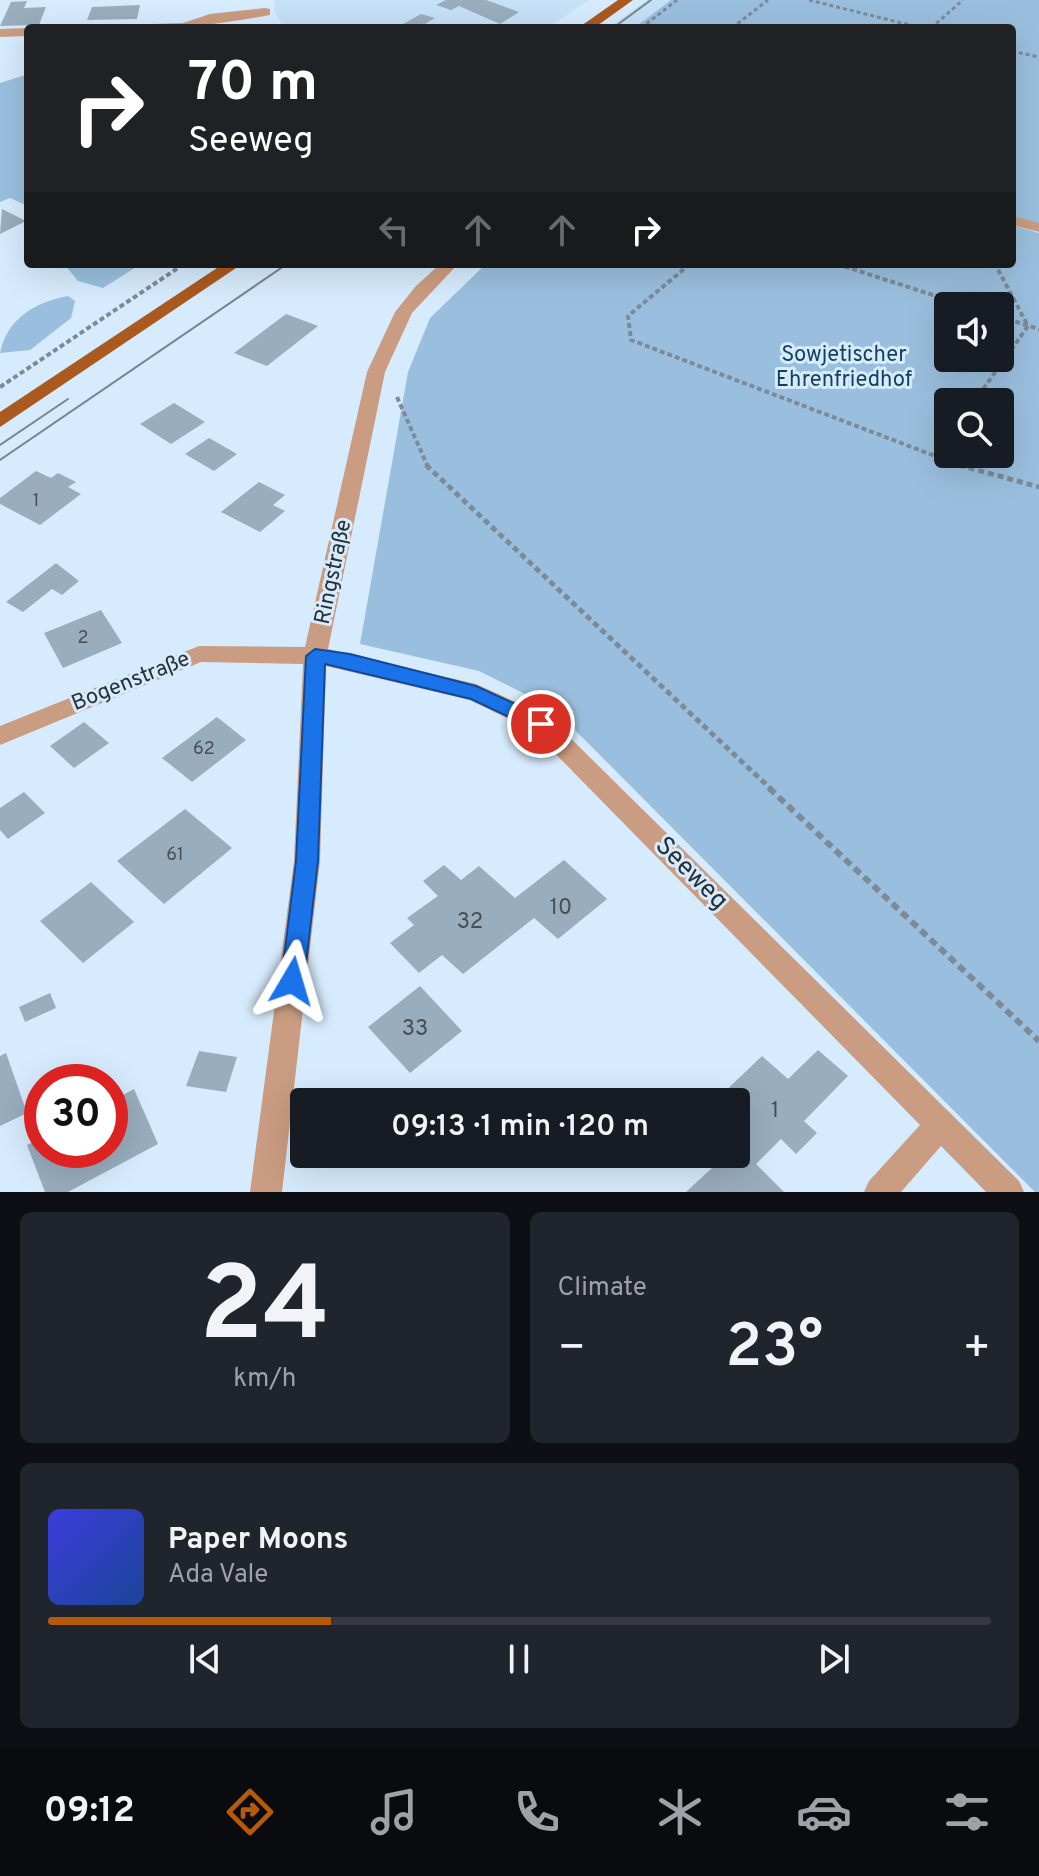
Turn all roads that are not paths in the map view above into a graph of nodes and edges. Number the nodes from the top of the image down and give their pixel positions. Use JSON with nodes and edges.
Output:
{"nodes":[{"id":1,"x":627,"y":0,"type":"edge"},
{"id":2,"x":265,"y":6,"type":"edge"},
{"id":3,"x":193,"y":24,"type":"edge"},
{"id":4,"x":274,"y":24,"type":"edge"},
{"id":5,"x":591,"y":24,"type":"edge"},
{"id":6,"x":24,"y":32,"type":"edge"},
{"id":7,"x":0,"y":33,"type":"edge"},
{"id":8,"x":1016,"y":221,"type":"edge"},
{"id":9,"x":1039,"y":228,"type":"edge"},
{"id":10,"x":228,"y":268,"type":"edge"},
{"id":11,"x":446,"y":268,"type":"edge"},
{"id":12,"x":0,"y":421,"type":"edge"},
{"id":13,"x":315,"y":656,"type":"junction"},
{"id":14,"x":0,"y":736,"type":"edge"},
{"id":15,"x":941,"y":1124,"type":"junction"},
{"id":16,"x":266,"y":1192,"type":"edge"},
{"id":17,"x":880,"y":1192,"type":"edge"},
{"id":18,"x":1008,"y":1192,"type":"edge"}],
"edges":[{"from":1,"to":5,"type":"main road"},
{"from":2,"to":3,"type":"street"},
{"from":2,"to":4,"type":"street"},
{"from":6,"to":7,"type":"street"},
{"from":8,"to":9,"type":"lane"},
{"from":10,"to":12,"type":"main road"},
{"from":11,"to":13,"type":"street","name":"Ringstraße"},
{"from":13,"to":14,"type":"street","name":"Bogenstraße"},
{"from":13,"to":15,"type":"street","name":"Seeweg"},
{"from":13,"to":16,"type":"street","name":"Ringstraße"},
{"from":15,"to":17,"type":"street"},
{"from":15,"to":18,"type":"street","name":"Seeweg"}]}
